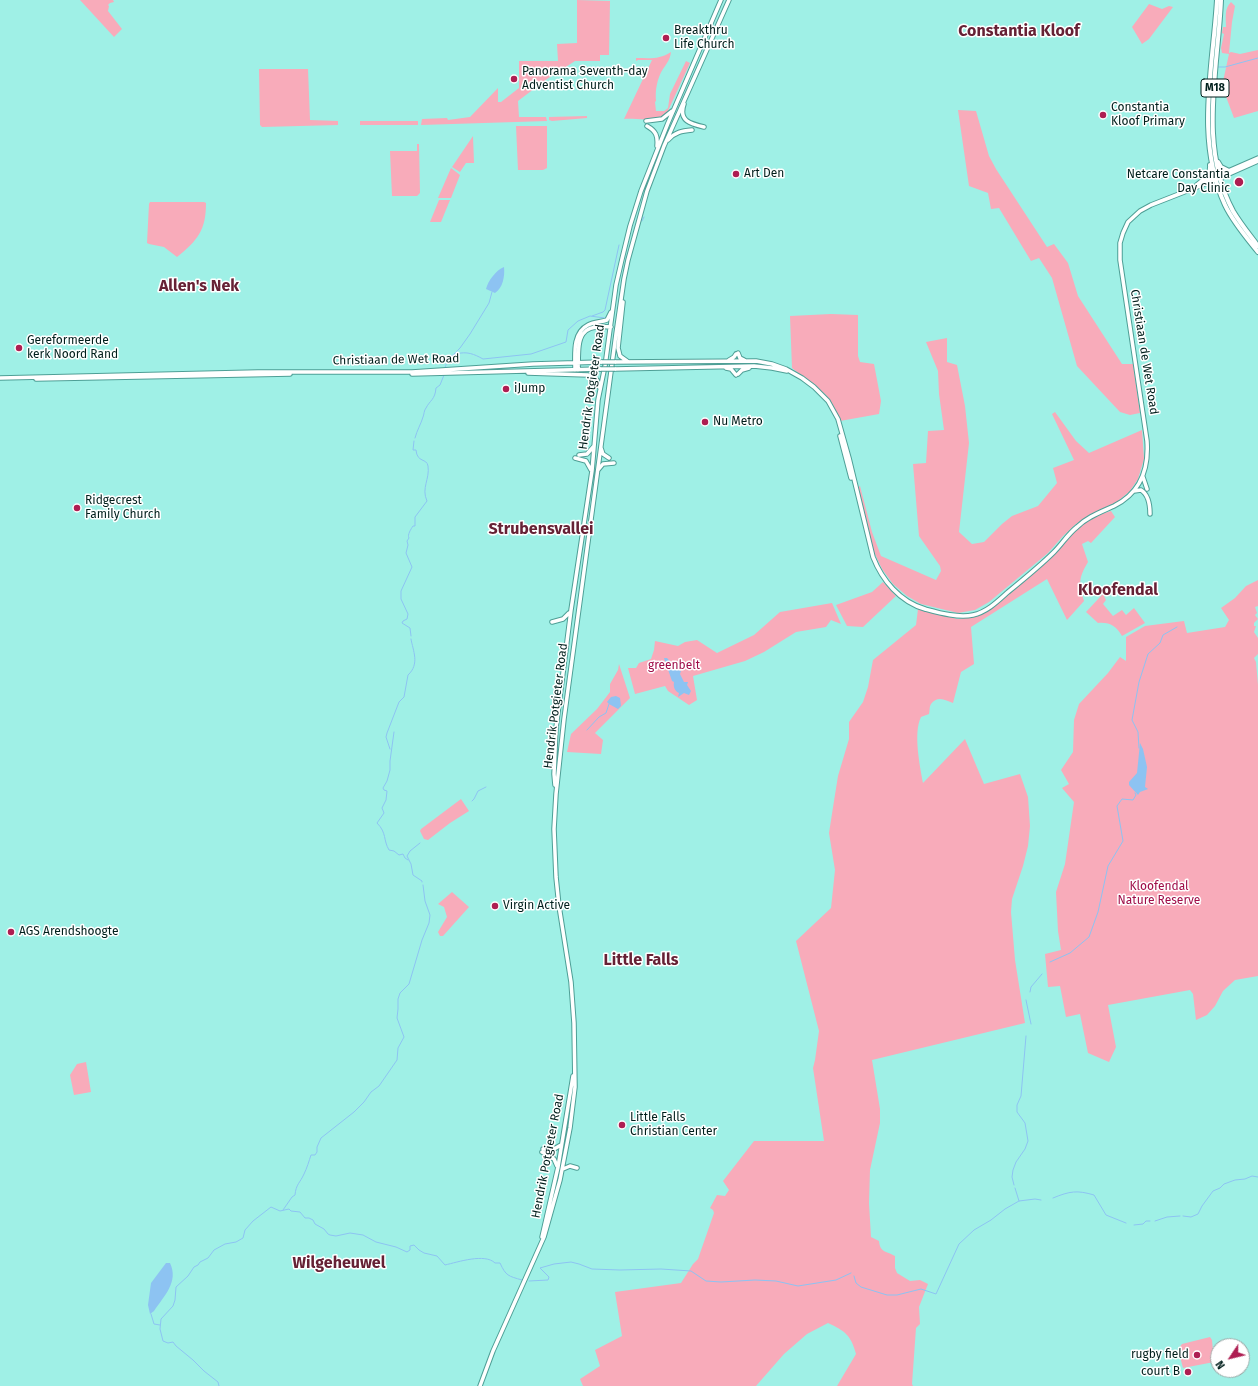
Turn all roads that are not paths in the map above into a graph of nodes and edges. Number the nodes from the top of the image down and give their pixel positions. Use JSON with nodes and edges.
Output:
{"nodes":[{"id":1,"x":721,"y":0,"type":"edge"},
{"id":2,"x":729,"y":0,"type":"edge"},
{"id":3,"x":1216,"y":0,"type":"edge"},
{"id":4,"x":1222,"y":0,"type":"edge"},
{"id":5,"x":1219,"y":7,"type":"junction"},
{"id":6,"x":696,"y":74,"type":"junction"},
{"id":7,"x":674,"y":108,"type":"junction"},
{"id":8,"x":646,"y":121,"type":"dead end"},
{"id":9,"x":647,"y":126,"type":"dead end"},
{"id":10,"x":704,"y":127,"type":"dead end"},
{"id":11,"x":692,"y":130,"type":"dead end"},
{"id":12,"x":1207,"y":135,"type":"junction"},
{"id":13,"x":664,"y":146,"type":"junction"},
{"id":14,"x":1214,"y":150,"type":"junction"},
{"id":15,"x":656,"y":151,"type":"junction"},
{"id":16,"x":1258,"y":158,"type":"edge"},
{"id":17,"x":1258,"y":161,"type":"edge"},
{"id":18,"x":1229,"y":171,"type":"junction"},
{"id":19,"x":1217,"y":178,"type":"junction"},
{"id":20,"x":1206,"y":183,"type":"junction"},
{"id":21,"x":1196,"y":184,"type":"junction"},
{"id":22,"x":1225,"y":205,"type":"junction"},
{"id":23,"x":1258,"y":246,"type":"edge"},
{"id":24,"x":1258,"y":252,"type":"edge"},
{"id":25,"x":1120,"y":260,"type":"junction"},
{"id":26,"x":624,"y":279,"type":"junction"},
{"id":27,"x":614,"y":305,"type":"junction"},
{"id":28,"x":593,"y":324,"type":"junction"},
{"id":29,"x":611,"y":325,"type":"junction"},
{"id":30,"x":601,"y":326,"type":"junction"},
{"id":31,"x":617,"y":326,"type":"junction"},
{"id":32,"x":608,"y":341,"type":"junction"},
{"id":33,"x":579,"y":349,"type":"junction"},
{"id":34,"x":575,"y":354,"type":"junction"},
{"id":35,"x":747,"y":361,"type":"junction"},
{"id":36,"x":640,"y":362,"type":"junction"},
{"id":37,"x":726,"y":362,"type":"junction"},
{"id":38,"x":576,"y":363,"type":"junction"},
{"id":39,"x":586,"y":363,"type":"junction"},
{"id":40,"x":565,"y":364,"type":"junction"},
{"id":41,"x":754,"y":366,"type":"junction"},
{"id":42,"x":723,"y":367,"type":"junction"},
{"id":43,"x":576,"y":370,"type":"junction"},
{"id":44,"x":516,"y":371,"type":"junction"},
{"id":45,"x":790,"y":372,"type":"junction"},
{"id":46,"x":0,"y":379,"type":"edge"},
{"id":47,"x":598,"y":400,"type":"junction"},
{"id":48,"x":601,"y":443,"type":"junction"},
{"id":49,"x":594,"y":446,"type":"junction"},
{"id":50,"x":1148,"y":448,"type":"junction"},
{"id":51,"x":609,"y":458,"type":"dead end"},
{"id":52,"x":614,"y":463,"type":"dead end"},
{"id":53,"x":592,"y":471,"type":"junction"},
{"id":54,"x":597,"y":471,"type":"junction"},
{"id":55,"x":1143,"y":474,"type":"junction"},
{"id":56,"x":1147,"y":489,"type":"dead end"},
{"id":57,"x":1132,"y":492,"type":"junction"},
{"id":58,"x":1150,"y":514,"type":"dead end"},
{"id":59,"x":571,"y":610,"type":"junction"},
{"id":60,"x":552,"y":622,"type":"dead end"},
{"id":61,"x":556,"y":794,"type":"junction"},
{"id":62,"x":575,"y":1066,"type":"junction"},
{"id":63,"x":561,"y":1144,"type":"junction"},
{"id":64,"x":558,"y":1167,"type":"junction"},
{"id":65,"x":577,"y":1168,"type":"dead end"},
{"id":66,"x":563,"y":1169,"type":"junction"},
{"id":67,"x":539,"y":1250,"type":"junction"},
{"id":68,"x":480,"y":1386,"type":"edge"}],
"edges":[{"from":1,"to":7,"type":"main road","name":"Hendrik Potgieter Road"},
{"from":2,"to":6,"type":"main road"},
{"from":3,"to":5,"type":"main road"},
{"from":4,"to":5,"type":"main road"},
{"from":5,"to":12,"type":"main road","number":"M18"},
{"from":5,"to":14,"type":"main road","number":"M18"},
{"from":6,"to":10,"type":"main road"},
{"from":6,"to":13,"type":"main road","name":"Hendrik Potgieter Road"},
{"from":7,"to":8,"type":"main road"},
{"from":7,"to":15,"type":"main road","name":"Hendrik Potgieter Road"},
{"from":9,"to":15,"type":"main road"},
{"from":11,"to":13,"type":"main road"},
{"from":12,"to":19,"type":"main road","number":"M18"},
{"from":12,"to":21,"type":"main road"},
{"from":13,"to":26,"type":"main road","name":"Hendrik Potgieter Road"},
{"from":14,"to":18,"type":"main road"},
{"from":14,"to":19,"type":"main road","number":"M18"},
{"from":15,"to":27,"type":"main road","name":"Hendrik Potgieter Road"},
{"from":16,"to":18,"type":"main road","name":"Christiaan de Wet Road"},
{"from":17,"to":19,"type":"main road","name":"Christiaan de Wet Road"},
{"from":18,"to":19,"type":"main road","name":"Christiaan de Wet Road"},
{"from":19,"to":20,"type":"main road","name":"Christiaan de Wet Road"},
{"from":19,"to":21,"type":"main road","name":"Christiaan de Wet Road"},
{"from":19,"to":22,"type":"main road","number":"M18"},
{"from":19,"to":23,"type":"main road","number":"M18"},
{"from":20,"to":22,"type":"main road"},
{"from":20,"to":25,"type":"main road","name":"Christiaan de Wet Road"},
{"from":21,"to":25,"type":"main road","name":"Christiaan de Wet Road"},
{"from":22,"to":24,"type":"main road","number":"M18"},
{"from":25,"to":50,"type":"main road","name":"Christiaan de Wet Road"},
{"from":26,"to":31,"type":"main road","name":"Hendrik Potgieter Road"},
{"from":26,"to":36,"type":"main road"},
{"from":27,"to":28,"type":"main road"},
{"from":27,"to":29,"type":"main road","name":"Hendrik Potgieter Road"},
{"from":28,"to":29,"type":"main road"},
{"from":28,"to":34,"type":"main road"},
{"from":29,"to":30,"type":"main road"},
{"from":29,"to":31,"type":"main road"},
{"from":29,"to":32,"type":"main road","name":"Hendrik Potgieter Road"},
{"from":30,"to":32,"type":"main road"},
{"from":30,"to":33,"type":"main road"},
{"from":31,"to":48,"type":"main road","name":"Hendrik Potgieter Road"},
{"from":32,"to":47,"type":"main road","name":"Hendrik Potgieter Road"},
{"from":33,"to":38,"type":"main road"},
{"from":33,"to":39,"type":"main road"},
{"from":34,"to":38,"type":"main road"},
{"from":34,"to":40,"type":"main road"},
{"from":35,"to":37,"type":"main road","name":"Christiaan de Wet Road"},
{"from":35,"to":37,"type":"main road"},
{"from":35,"to":45,"type":"main road","name":"Christiaan de Wet Road"},
{"from":36,"to":37,"type":"main road","name":"Christiaan de Wet Road"},
{"from":36,"to":39,"type":"main road","name":"Christiaan de Wet Road","bridge":true},
{"from":38,"to":39,"type":"main road","name":"Christiaan de Wet Road"},
{"from":38,"to":40,"type":"main road","name":"Christiaan de Wet Road"},
{"from":38,"to":43,"type":"main road"},
{"from":40,"to":46,"type":"main road","name":"Christiaan de Wet Road"},
{"from":41,"to":42,"type":"main road","name":"Christiaan de Wet Road"},
{"from":41,"to":42,"type":"main road"},
{"from":41,"to":45,"type":"main road","name":"Christiaan de Wet Road"},
{"from":42,"to":43,"type":"main road","name":"Christiaan de Wet Road","bridge":true},
{"from":43,"to":44,"type":"main road","name":"Christiaan de Wet Road"},
{"from":44,"to":46,"type":"main road","name":"Christiaan de Wet Road"},
{"from":44,"to":47,"type":"main road"},
{"from":45,"to":57,"type":"main road","name":"Christiaan de Wet Road"},
{"from":47,"to":49,"type":"main road","name":"Hendrik Potgieter Road"},
{"from":48,"to":51,"type":"main road"},
{"from":48,"to":54,"type":"main road","name":"Hendrik Potgieter Road"},
{"from":49,"to":53,"type":"main road","name":"Hendrik Potgieter Road"},
{"from":49,"to":53,"type":"main road"},
{"from":50,"to":55,"type":"main road","name":"Christiaan de Wet Road"},
{"from":50,"to":57,"type":"main road","name":"Christiaan de Wet Road"},
{"from":52,"to":54,"type":"main road"},
{"from":53,"to":59,"type":"main road","name":"Hendrik Potgieter Road"},
{"from":54,"to":61,"type":"main road","name":"Hendrik Potgieter Road"},
{"from":55,"to":56,"type":"main road"},
{"from":55,"to":57,"type":"main road","name":"Christiaan de Wet Road"},
{"from":57,"to":58,"type":"main road"},
{"from":59,"to":60,"type":"main road"},
{"from":59,"to":61,"type":"main road","name":"Hendrik Potgieter Road"},
{"from":61,"to":62,"type":"main road","name":"Hendrik Potgieter Road"},
{"from":62,"to":63,"type":"main road","name":"Hendrik Potgieter Road"},
{"from":62,"to":66,"type":"main road","name":"Hendrik Potgieter Road"},
{"from":63,"to":64,"type":"main road","name":"Hendrik Potgieter Road"},
{"from":63,"to":64,"type":"main road"},
{"from":64,"to":67,"type":"main road","name":"Hendrik Potgieter Road"},
{"from":65,"to":66,"type":"main road"},
{"from":66,"to":67,"type":"main road","name":"Hendrik Potgieter Road"},
{"from":67,"to":68,"type":"main road","name":"Hendrik Potgieter Road"}]}
